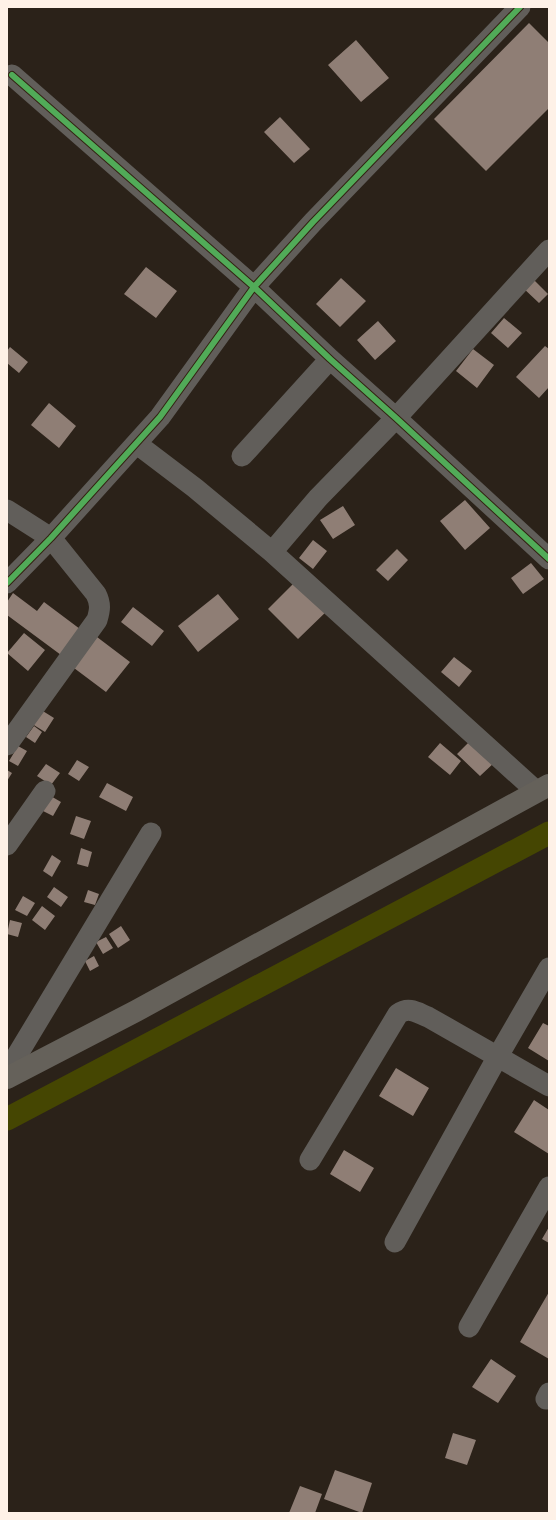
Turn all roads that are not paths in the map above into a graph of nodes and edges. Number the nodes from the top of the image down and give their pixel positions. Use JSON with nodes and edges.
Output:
{"nodes":[{"id":1,"x":520,"y":7,"type":"edge"},
{"id":2,"x":12,"y":75,"type":"dead end"},
{"id":3,"x":549,"y":250,"type":"edge"},
{"id":4,"x":254,"y":287,"type":"junction"},
{"id":5,"x":330,"y":359,"type":"junction"},
{"id":6,"x":396,"y":418,"type":"junction"},
{"id":7,"x":136,"y":444,"type":"junction"},
{"id":8,"x":242,"y":456,"type":"dead end"},
{"id":9,"x":7,"y":510,"type":"edge"},
{"id":10,"x":51,"y":538,"type":"junction"},
{"id":11,"x":272,"y":552,"type":"junction"},
{"id":12,"x":549,"y":559,"type":"edge"},
{"id":13,"x":7,"y":582,"type":"edge"},
{"id":14,"x":7,"y":745,"type":"edge"},
{"id":15,"x":542,"y":788,"type":"edge"},
{"id":16,"x":45,"y":791,"type":"dead end"},
{"id":17,"x":151,"y":834,"type":"dead end"},
{"id":18,"x":7,"y":845,"type":"edge"},
{"id":19,"x":549,"y":968,"type":"edge"},
{"id":20,"x":498,"y":1056,"type":"junction"},
{"id":21,"x":7,"y":1072,"type":"edge"},
{"id":22,"x":7,"y":1078,"type":"edge"},
{"id":23,"x":549,"y":1086,"type":"edge"},
{"id":24,"x":310,"y":1160,"type":"dead end"},
{"id":25,"x":549,"y":1187,"type":"edge"},
{"id":26,"x":395,"y":1242,"type":"dead end"},
{"id":27,"x":469,"y":1328,"type":"dead end"}],
"edges":[{"from":1,"to":4,"type":"street"},
{"from":2,"to":4,"type":"street"},
{"from":3,"to":6,"type":"street"},
{"from":4,"to":5,"type":"street"},
{"from":4,"to":7,"type":"street"},
{"from":5,"to":6,"type":"street"},
{"from":5,"to":8,"type":"street"},
{"from":6,"to":11,"type":"street"},
{"from":6,"to":12,"type":"street"},
{"from":7,"to":10,"type":"street"},
{"from":7,"to":11,"type":"street"},
{"from":9,"to":10,"type":"street"},
{"from":10,"to":13,"type":"street"},
{"from":10,"to":14,"type":"street"},
{"from":11,"to":15,"type":"street"},
{"from":15,"to":22,"type":"main road"},
{"from":16,"to":18,"type":"street"},
{"from":17,"to":21,"type":"street"},
{"from":19,"to":20,"type":"street"},
{"from":20,"to":23,"type":"street"},
{"from":20,"to":24,"type":"street"},
{"from":20,"to":26,"type":"street"},
{"from":25,"to":27,"type":"street"}]}
